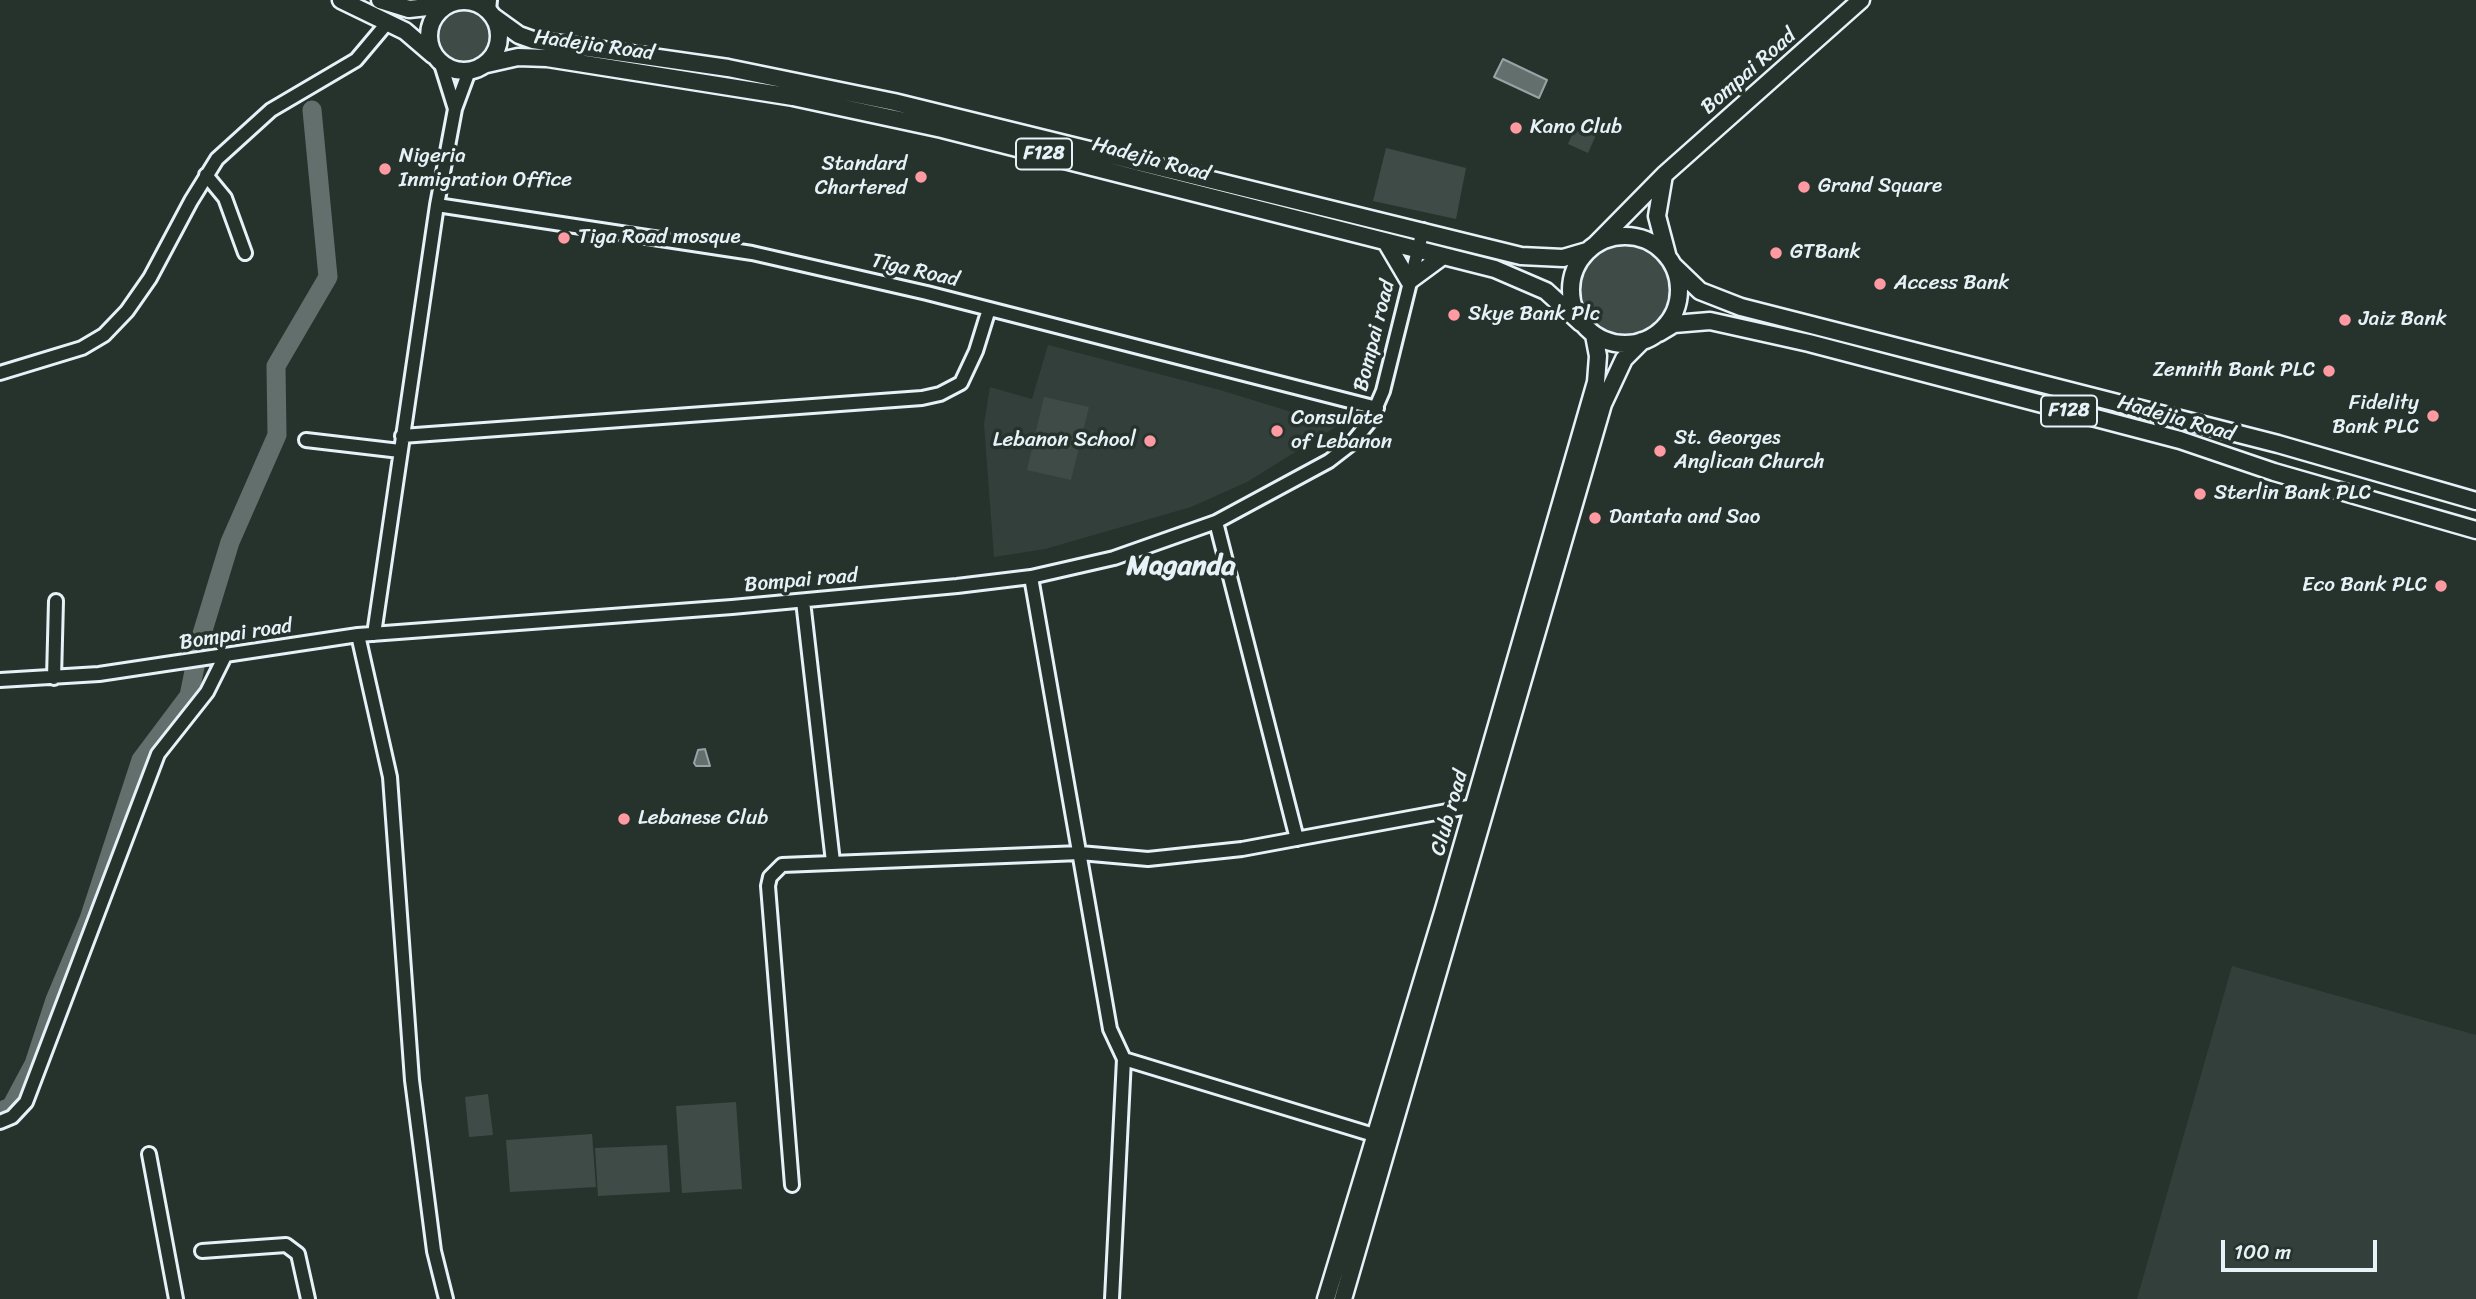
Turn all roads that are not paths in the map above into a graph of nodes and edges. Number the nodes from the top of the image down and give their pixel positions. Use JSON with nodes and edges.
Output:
{"nodes":[{"id":1,"x":341,"y":0,"type":"edge"},
{"id":2,"x":380,"y":0,"type":"edge"},
{"id":3,"x":1861,"y":0,"type":"edge"},
{"id":4,"x":450,"y":3,"type":"edge"},
{"id":5,"x":491,"y":9,"type":"edge"},
{"id":6,"x":388,"y":22,"type":"junction"},
{"id":7,"x":438,"y":60,"type":"junction"},
{"id":8,"x":487,"y":64,"type":"junction"},
{"id":9,"x":469,"y":71,"type":"junction"},
{"id":10,"x":455,"y":109,"type":"junction"},
{"id":11,"x":1664,"y":175,"type":"junction"},
{"id":12,"x":206,"y":176,"type":"junction"},
{"id":13,"x":437,"y":205,"type":"junction"},
{"id":14,"x":1423,"y":230,"type":"junction"},
{"id":15,"x":1386,"y":242,"type":"junction"},
{"id":16,"x":1592,"y":247,"type":"junction"},
{"id":17,"x":1416,"y":250,"type":"junction"},
{"id":18,"x":245,"y":253,"type":"dead end"},
{"id":19,"x":1443,"y":257,"type":"junction"},
{"id":20,"x":1670,"y":261,"type":"junction"},
{"id":21,"x":1409,"y":281,"type":"junction"},
{"id":22,"x":989,"y":309,"type":"junction"},
{"id":23,"x":1581,"y":323,"type":"junction"},
{"id":24,"x":1659,"y":333,"type":"junction"},
{"id":25,"x":1594,"y":335,"type":"junction"},
{"id":26,"x":1643,"y":341,"type":"junction"},
{"id":27,"x":0,"y":373,"type":"edge"},
{"id":28,"x":1377,"y":408,"type":"junction"},
{"id":29,"x":2206,"y":428,"type":"junction"},
{"id":30,"x":402,"y":436,"type":"junction"},
{"id":31,"x":306,"y":440,"type":"dead end"},
{"id":32,"x":2205,"y":449,"type":"junction"},
{"id":33,"x":400,"y":451,"type":"junction"},
{"id":34,"x":2254,"y":451,"type":"junction"},
{"id":35,"x":2476,"y":501,"type":"edge"},
{"id":36,"x":2476,"y":509,"type":"edge"},
{"id":37,"x":2476,"y":520,"type":"edge"},
{"id":38,"x":1216,"y":522,"type":"junction"},
{"id":39,"x":2476,"y":530,"type":"edge"},
{"id":40,"x":1559,"y":532,"type":"junction"},
{"id":41,"x":1031,"y":577,"type":"junction"},
{"id":42,"x":56,"y":601,"type":"dead end"},
{"id":43,"x":803,"y":601,"type":"junction"},
{"id":44,"x":374,"y":634,"type":"junction"},
{"id":45,"x":358,"y":635,"type":"junction"},
{"id":46,"x":225,"y":656,"type":"junction"},
{"id":47,"x":54,"y":678,"type":"junction"},
{"id":48,"x":0,"y":680,"type":"edge"},
{"id":49,"x":1474,"y":806,"type":"junction"},
{"id":50,"x":1297,"y":839,"type":"junction"},
{"id":51,"x":1080,"y":853,"type":"junction"},
{"id":52,"x":833,"y":862,"type":"junction"},
{"id":53,"x":1124,"y":1059,"type":"junction"},
{"id":54,"x":0,"y":1122,"type":"edge"},
{"id":55,"x":1384,"y":1127,"type":"junction"},
{"id":56,"x":149,"y":1154,"type":"dead end"},
{"id":57,"x":792,"y":1185,"type":"dead end"},
{"id":58,"x":202,"y":1251,"type":"dead end"},
{"id":59,"x":176,"y":1299,"type":"edge"},
{"id":60,"x":308,"y":1299,"type":"edge"},
{"id":61,"x":446,"y":1299,"type":"edge"},
{"id":62,"x":1112,"y":1299,"type":"edge"},
{"id":63,"x":1326,"y":1299,"type":"edge"},
{"id":64,"x":1343,"y":1299,"type":"edge"}],
"edges":[{"from":1,"to":6,"type":"main road"},
{"from":2,"to":4,"type":"main road","number":"F128"},
{"from":3,"to":11,"type":"main road","name":"Bompai Road"},
{"from":4,"to":5,"type":"main road","number":"F128"},
{"from":4,"to":7,"type":"main road"},
{"from":5,"to":8,"type":"main road"},
{"from":5,"to":14,"type":"main road","name":"Hadejia Road","number":"F128"},
{"from":6,"to":7,"type":"main road"},
{"from":6,"to":12,"type":"street"},
{"from":7,"to":9,"type":"main road"},
{"from":7,"to":10,"type":"street"},
{"from":8,"to":9,"type":"main road","number":"F128"},
{"from":8,"to":15,"type":"main road","name":"Hadejia Road","number":"F128"},
{"from":9,"to":10,"type":"street"},
{"from":10,"to":13,"type":"street"},
{"from":11,"to":16,"type":"main road","name":"Bompai Road"},
{"from":11,"to":20,"type":"main road"},
{"from":12,"to":18,"type":"street"},
{"from":12,"to":27,"type":"street"},
{"from":13,"to":22,"type":"street","name":"Tiga Road"},
{"from":13,"to":30,"type":"street"},
{"from":14,"to":16,"type":"main road","name":"Hadejia Road","number":"F128"},
{"from":14,"to":17,"type":"street","name":"Bompai road"},
{"from":15,"to":17,"type":"main road","name":"Hadejia Road","number":"F128"},
{"from":15,"to":21,"type":"main road"},
{"from":16,"to":20,"type":"main road","number":"F128"},
{"from":16,"to":23,"type":"main road"},
{"from":17,"to":19,"type":"main road","name":"Hadejia Road","number":"F128"},
{"from":17,"to":21,"type":"street","name":"Bompai road"},
{"from":19,"to":21,"type":"main road"},
{"from":19,"to":23,"type":"main road","name":"Hadejia Road","number":"F128"},
{"from":20,"to":24,"type":"main road"},
{"from":20,"to":29,"type":"main road","name":"Hadejia Road","number":"F128"},
{"from":21,"to":28,"type":"street","name":"Bompai road"},
{"from":22,"to":28,"type":"street","name":"Tiga Road"},
{"from":22,"to":30,"type":"street"},
{"from":23,"to":25,"type":"main road","number":"F128"},
{"from":24,"to":26,"type":"main road","number":"F128"},
{"from":24,"to":32,"type":"main road","name":"Hadejia Road","number":"F128"},
{"from":25,"to":26,"type":"main road","number":"F128"},
{"from":25,"to":40,"type":"main road","name":"Club road"},
{"from":26,"to":40,"type":"main road"},
{"from":28,"to":38,"type":"street","name":"Bompai road"},
{"from":29,"to":34,"type":"main road"},
{"from":29,"to":35,"type":"main road","name":"Hadejia Road","number":"F128"},
{"from":30,"to":33,"type":"street"},
{"from":31,"to":33,"type":"street"},
{"from":32,"to":34,"type":"main road"},
{"from":32,"to":39,"type":"main road","name":"Hadejia Road","number":"F128"},
{"from":33,"to":44,"type":"street"},
{"from":34,"to":36,"type":"main road"},
{"from":34,"to":37,"type":"main road"},
{"from":38,"to":41,"type":"street","name":"Bompai road"},
{"from":38,"to":50,"type":"street"},
{"from":40,"to":49,"type":"main road","name":"Club road"},
{"from":40,"to":55,"type":"main road"},
{"from":41,"to":43,"type":"street","name":"Bompai road"},
{"from":41,"to":51,"type":"street"},
{"from":42,"to":47,"type":"street"},
{"from":43,"to":44,"type":"street","name":"Bompai road"},
{"from":43,"to":52,"type":"street"},
{"from":44,"to":45,"type":"street","name":"Bompai road"},
{"from":45,"to":46,"type":"street","name":"Bompai road"},
{"from":45,"to":61,"type":"street"},
{"from":46,"to":47,"type":"street","name":"Bompai road"},
{"from":46,"to":54,"type":"street"},
{"from":47,"to":48,"type":"street","name":"Bompai road"},
{"from":49,"to":50,"type":"street"},
{"from":49,"to":55,"type":"main road","name":"Club road"},
{"from":50,"to":51,"type":"street"},
{"from":51,"to":52,"type":"street"},
{"from":51,"to":53,"type":"street"},
{"from":52,"to":57,"type":"street"},
{"from":53,"to":55,"type":"street"},
{"from":53,"to":62,"type":"street"},
{"from":55,"to":63,"type":"main road","name":"Club road"},
{"from":55,"to":64,"type":"main road"},
{"from":56,"to":59,"type":"street"},
{"from":58,"to":60,"type":"street"}]}
